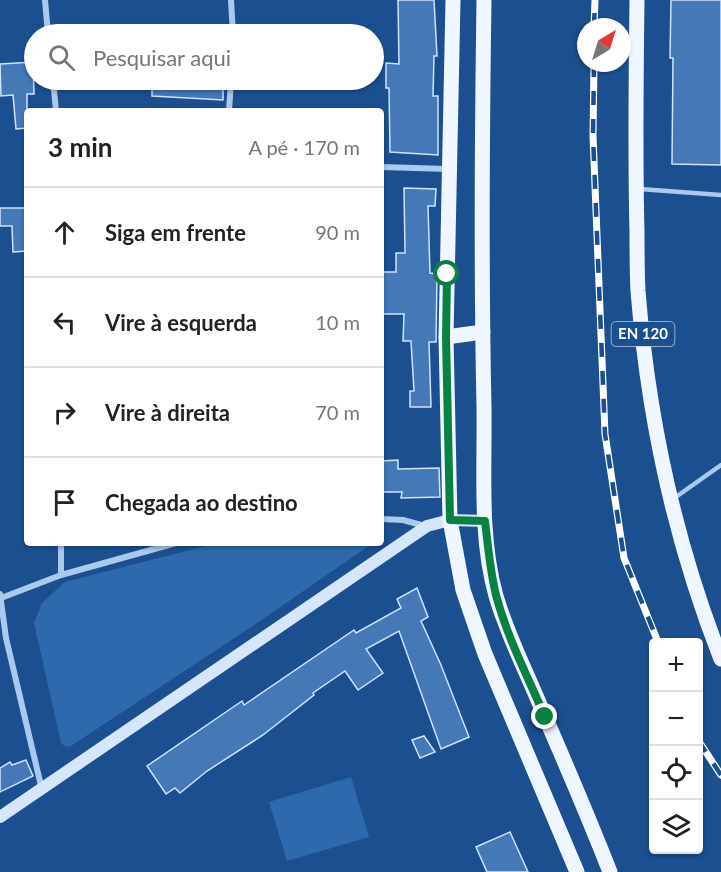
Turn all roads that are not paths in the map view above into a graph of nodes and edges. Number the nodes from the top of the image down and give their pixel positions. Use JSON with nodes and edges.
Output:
{"nodes":[{"id":1,"x":45,"y":0,"type":"edge"},
{"id":2,"x":231,"y":0,"type":"edge"},
{"id":3,"x":453,"y":0,"type":"edge"},
{"id":4,"x":484,"y":0,"type":"edge"},
{"id":5,"x":637,"y":0,"type":"edge"},
{"id":6,"x":47,"y":24,"type":"edge"},
{"id":7,"x":232,"y":24,"type":"edge"},
{"id":8,"x":54,"y":90,"type":"edge"},
{"id":9,"x":230,"y":90,"type":"edge"},
{"id":10,"x":56,"y":108,"type":"edge"},
{"id":11,"x":229,"y":108,"type":"edge"},
{"id":12,"x":384,"y":167,"type":"edge"},
{"id":13,"x":448,"y":169,"type":"junction"},
{"id":14,"x":636,"y":189,"type":"junction"},
{"id":15,"x":721,"y":195,"type":"edge"},
{"id":16,"x":483,"y":332,"type":"junction"},
{"id":17,"x":446,"y":337,"type":"junction"},
{"id":18,"x":721,"y":465,"type":"edge"},
{"id":19,"x":671,"y":500,"type":"junction"},
{"id":20,"x":384,"y":519,"type":"edge"},
{"id":21,"x":450,"y":520,"type":"junction"},
{"id":22,"x":485,"y":521,"type":"junction"},
{"id":23,"x":427,"y":526,"type":"junction"},
{"id":24,"x":61,"y":546,"type":"edge"},
{"id":25,"x":165,"y":546,"type":"edge"},
{"id":26,"x":62,"y":575,"type":"junction"},
{"id":27,"x":1,"y":596,"type":"edge"},
{"id":28,"x":3,"y":639,"type":"edge"},
{"id":29,"x":721,"y":659,"type":"edge"},
{"id":30,"x":42,"y":790,"type":"junction"},
{"id":31,"x":0,"y":817,"type":"edge"},
{"id":32,"x":577,"y":872,"type":"edge"},
{"id":33,"x":610,"y":872,"type":"edge"}],
"edges":[{"from":1,"to":6,"type":"street"},
{"from":2,"to":7,"type":"street"},
{"from":3,"to":13,"type":"main road"},
{"from":4,"to":16,"type":"main road"},
{"from":5,"to":14,"type":"main road","number":"EN 120"},
{"from":8,"to":10,"type":"street"},
{"from":9,"to":11,"type":"street"},
{"from":12,"to":13,"type":"street"},
{"from":13,"to":17,"type":"main road"},
{"from":14,"to":15,"type":"lane"},
{"from":14,"to":19,"type":"main road","number":"EN 120"},
{"from":16,"to":17,"type":"main road"},
{"from":16,"to":22,"type":"main road"},
{"from":17,"to":21,"type":"main road"},
{"from":18,"to":19,"type":"lane"},
{"from":19,"to":29,"type":"main road","number":"EN 120"},
{"from":20,"to":23,"type":"street"},
{"from":21,"to":22,"type":"street"},
{"from":21,"to":23,"type":"street"},
{"from":21,"to":32,"type":"main road"},
{"from":22,"to":33,"type":"main road"},
{"from":23,"to":30,"type":"street"},
{"from":24,"to":26,"type":"street"},
{"from":25,"to":26,"type":"street"},
{"from":26,"to":27,"type":"street"},
{"from":27,"to":28,"type":"street"},
{"from":28,"to":30,"type":"street"},
{"from":30,"to":31,"type":"street"}]}
